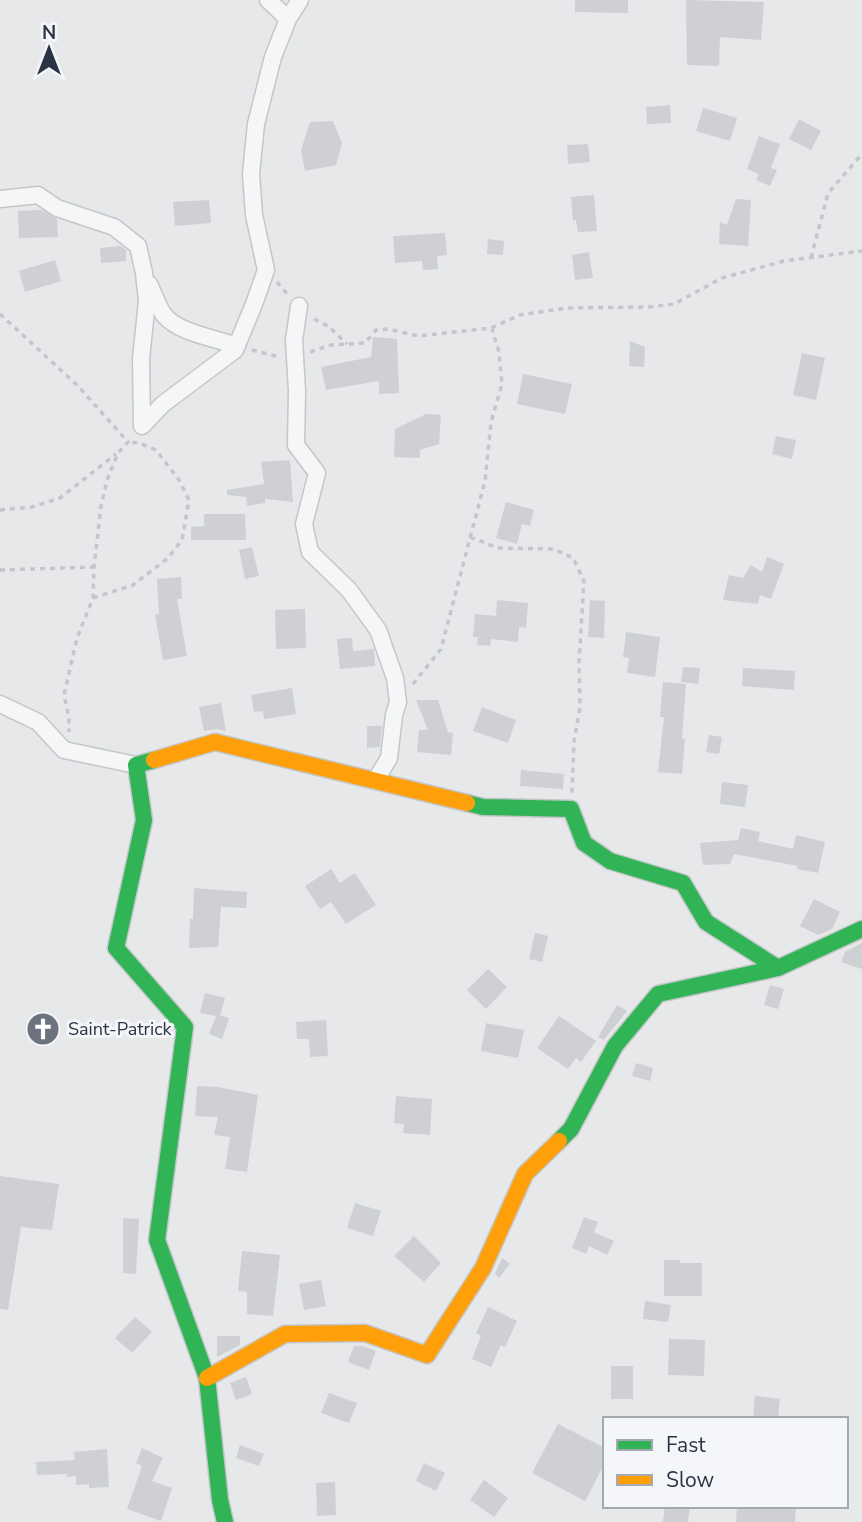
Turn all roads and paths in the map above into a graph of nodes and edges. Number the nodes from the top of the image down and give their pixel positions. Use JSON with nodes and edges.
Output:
{"nodes":[{"id":1,"x":268,"y":0,"type":"edge"},
{"id":2,"x":300,"y":0,"type":"edge"},
{"id":3,"x":288,"y":19,"type":"junction"},
{"id":4,"x":862,"y":154,"type":"edge"},
{"id":5,"x":0,"y":199,"type":"edge"},
{"id":6,"x":862,"y":251,"type":"edge"},
{"id":7,"x":811,"y":258,"type":"junction"},
{"id":8,"x":144,"y":273,"type":"junction"},
{"id":9,"x":299,"y":306,"type":"dead end"},
{"id":10,"x":0,"y":314,"type":"edge"},
{"id":11,"x":491,"y":328,"type":"junction"},
{"id":12,"x":237,"y":346,"type":"junction"},
{"id":13,"x":295,"y":355,"type":"junction"},
{"id":14,"x":128,"y":442,"type":"junction"},
{"id":15,"x":118,"y":453,"type":"junction"},
{"id":16,"x":0,"y":510,"type":"edge"},
{"id":17,"x":470,"y":537,"type":"junction"},
{"id":18,"x":94,"y":567,"type":"junction"},
{"id":19,"x":0,"y":570,"type":"edge"},
{"id":20,"x":93,"y":598,"type":"junction"},
{"id":21,"x":398,"y":702,"type":"junction"},
{"id":22,"x":0,"y":704,"type":"edge"},
{"id":23,"x":64,"y":750,"type":"junction"},
{"id":24,"x":136,"y":765,"type":"junction"},
{"id":25,"x":375,"y":780,"type":"junction"},
{"id":26,"x":571,"y":809,"type":"junction"},
{"id":27,"x":862,"y":929,"type":"edge"},
{"id":28,"x":778,"y":968,"type":"junction"},
{"id":29,"x":208,"y":1378,"type":"junction"},
{"id":30,"x":225,"y":1522,"type":"edge"}],
"edges":[{"from":1,"to":3,"type":"street"},
{"from":2,"to":3,"type":"street"},
{"from":3,"to":12,"type":"street"},
{"from":4,"to":7,"type":"path"},
{"from":5,"to":8,"type":"street"},
{"from":6,"to":7,"type":"path"},
{"from":7,"to":11,"type":"path"},
{"from":8,"to":12,"type":"street"},
{"from":8,"to":12,"type":"street"},
{"from":9,"to":13,"type":"street"},
{"from":10,"to":14,"type":"path"},
{"from":11,"to":13,"type":"path"},
{"from":11,"to":17,"type":"path"},
{"from":12,"to":13,"type":"path"},
{"from":13,"to":21,"type":"street"},
{"from":14,"to":15,"type":"path"},
{"from":14,"to":20,"type":"path"},
{"from":15,"to":16,"type":"path"},
{"from":15,"to":18,"type":"path"},
{"from":17,"to":21,"type":"path"},
{"from":17,"to":26,"type":"path"},
{"from":18,"to":19,"type":"path"},
{"from":18,"to":20,"type":"path"},
{"from":20,"to":23,"type":"path"},
{"from":21,"to":25,"type":"street"},
{"from":22,"to":23,"type":"street"},
{"from":23,"to":24,"type":"street"},
{"from":24,"to":25,"type":"street"},
{"from":24,"to":29,"type":"street"},
{"from":25,"to":26,"type":"street"},
{"from":26,"to":28,"type":"street"},
{"from":27,"to":28,"type":"street"},
{"from":28,"to":29,"type":"street"},
{"from":29,"to":30,"type":"street"}]}
